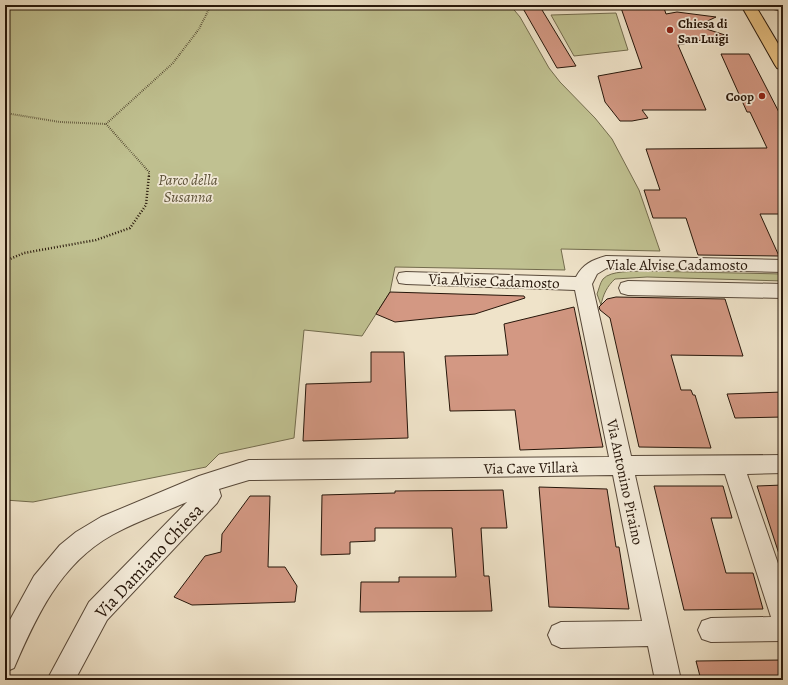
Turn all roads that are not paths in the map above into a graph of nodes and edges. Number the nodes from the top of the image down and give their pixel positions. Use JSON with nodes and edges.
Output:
{"nodes":[{"id":1,"x":748,"y":5,"type":"edge"},
{"id":2,"x":774,"y":5,"type":"edge"},
{"id":3,"x":783,"y":7,"type":"edge"},
{"id":4,"x":783,"y":65,"type":"edge"},
{"id":5,"x":783,"y":266,"type":"edge"},
{"id":6,"x":406,"y":278,"type":"dead end"},
{"id":7,"x":583,"y":284,"type":"junction"},
{"id":8,"x":628,"y":288,"type":"dead end"},
{"id":9,"x":783,"y":291,"type":"edge"},
{"id":10,"x":783,"y":464,"type":"edge"},
{"id":11,"x":733,"y":465,"type":"junction"},
{"id":12,"x":622,"y":466,"type":"junction"},
{"id":13,"x":280,"y":471,"type":"joint"},
{"id":14,"x":207,"y":484,"type":"junction"},
{"id":15,"x":783,"y":615,"type":"edge"},
{"id":16,"x":783,"y":629,"type":"edge"},
{"id":17,"x":711,"y":630,"type":"dead end"},
{"id":18,"x":658,"y":633,"type":"junction"},
{"id":19,"x":561,"y":635,"type":"dead end"},
{"id":20,"x":5,"y":659,"type":"edge"},
{"id":21,"x":60,"y":680,"type":"edge"},
{"id":22,"x":668,"y":680,"type":"edge"}],
"edges":[{"from":1,"to":4,"type":"main road"},
{"from":2,"to":3,"type":"street"},
{"from":5,"to":7,"type":"street","name":"Viale Alvise Cadamosto"},
{"from":6,"to":7,"type":"street","name":"Via Alvise Cadamosto"},
{"from":7,"to":12,"type":"street","name":"Via Antonino Piraino"},
{"from":8,"to":9,"type":"street","name":"Viale Alvise Cadamosto"},
{"from":10,"to":11,"type":"street","name":"Via Cave Villarà"},
{"from":11,"to":12,"type":"street","name":"Via Cave Villarà"},
{"from":11,"to":15,"type":"street"},
{"from":12,"to":13,"type":"street","name":"Via Cave Villarà"},
{"from":12,"to":18,"type":"street","name":"Via Antonino Piraino"},
{"from":13,"to":14,"type":"street","name":"Via Damiano Chiesa"},
{"from":14,"to":20,"type":"street","name":"Via Damiano Chiesa"},
{"from":14,"to":21,"type":"street","name":"Via Damiano Chiesa"},
{"from":16,"to":17,"type":"street"},
{"from":18,"to":19,"type":"street"},
{"from":18,"to":22,"type":"street","name":"Via Antonino Piraino"}]}
